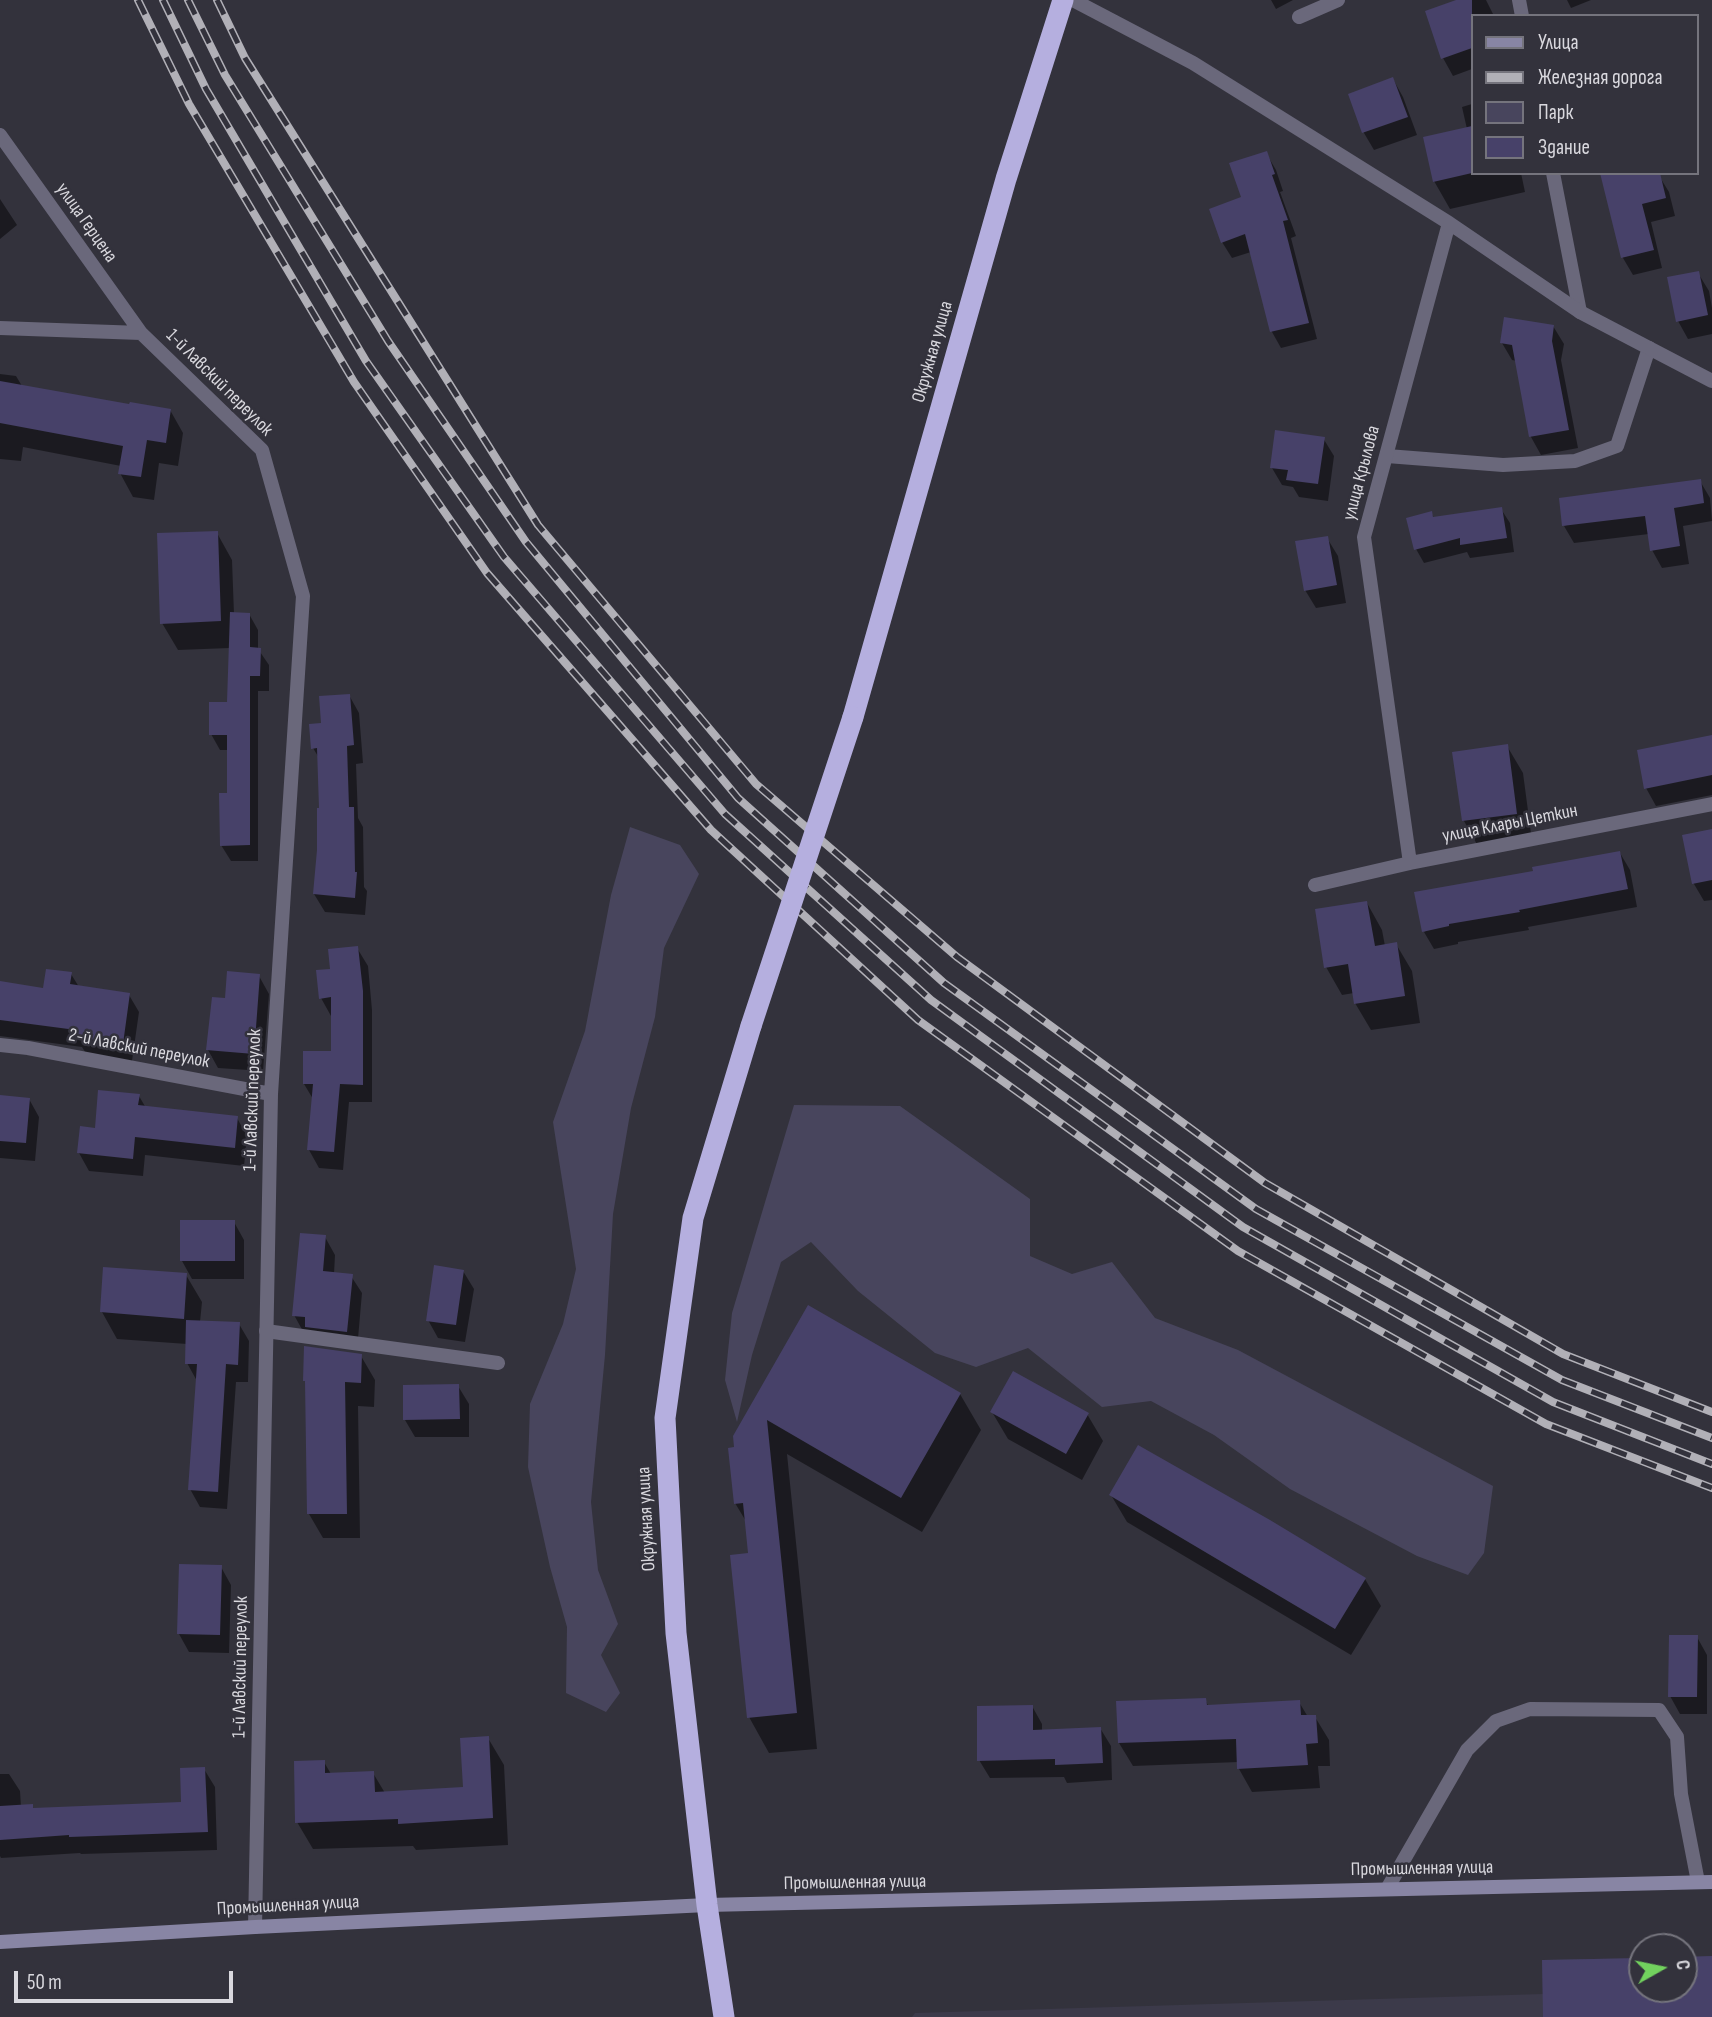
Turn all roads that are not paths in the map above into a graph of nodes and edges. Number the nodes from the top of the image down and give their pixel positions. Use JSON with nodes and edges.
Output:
{"nodes":[{"id":1,"x":1063,"y":0,"type":"edge"},
{"id":2,"x":1073,"y":0,"type":"edge"},
{"id":3,"x":1338,"y":0,"type":"edge"},
{"id":4,"x":1298,"y":18,"type":"dead end"},
{"id":5,"x":0,"y":135,"type":"edge"},
{"id":6,"x":1553,"y":175,"type":"edge"},
{"id":7,"x":1449,"y":223,"type":"junction"},
{"id":8,"x":1580,"y":312,"type":"junction"},
{"id":9,"x":0,"y":328,"type":"edge"},
{"id":10,"x":141,"y":333,"type":"junction"},
{"id":11,"x":1649,"y":348,"type":"junction"},
{"id":12,"x":1712,"y":381,"type":"edge"},
{"id":13,"x":1387,"y":456,"type":"junction"},
{"id":14,"x":1712,"y":804,"type":"edge"},
{"id":15,"x":1410,"y":863,"type":"junction"},
{"id":16,"x":1315,"y":886,"type":"dead end"},
{"id":17,"x":0,"y":1045,"type":"edge"},
{"id":18,"x":271,"y":1094,"type":"junction"},
{"id":19,"x":267,"y":1331,"type":"junction"},
{"id":20,"x":498,"y":1363,"type":"dead end"},
{"id":21,"x":1705,"y":1882,"type":"edge"},
{"id":22,"x":1387,"y":1889,"type":"junction"},
{"id":23,"x":707,"y":1905,"type":"junction"},
{"id":24,"x":255,"y":1927,"type":"junction"},
{"id":25,"x":0,"y":1942,"type":"edge"},
{"id":26,"x":724,"y":2017,"type":"edge"}],
"edges":[{"from":1,"to":23,"type":"highway","name":"Окружная улица","bridge":true},
{"from":2,"to":7,"type":"street"},
{"from":3,"to":4,"type":"street"},
{"from":5,"to":10,"type":"street","name":"улица Герцена"},
{"from":6,"to":8,"type":"street"},
{"from":7,"to":8,"type":"street"},
{"from":7,"to":13,"type":"street","name":"улица Крылова"},
{"from":8,"to":11,"type":"street"},
{"from":9,"to":10,"type":"street"},
{"from":10,"to":18,"type":"street","name":"1-й Лавский переулок"},
{"from":11,"to":12,"type":"street"},
{"from":11,"to":13,"type":"street"},
{"from":13,"to":15,"type":"street","name":"улица Крылова"},
{"from":14,"to":15,"type":"street","name":"улица Клары Цеткин"},
{"from":15,"to":16,"type":"street","name":"улица Клары Цеткин"},
{"from":17,"to":18,"type":"street","name":"2-й Лавский переулок"},
{"from":18,"to":19,"type":"street","name":"1-й Лавский переулок"},
{"from":19,"to":20,"type":"street"},
{"from":19,"to":24,"type":"street","name":"1-й Лавский переулок"},
{"from":21,"to":22,"type":"street","name":"Промышленная улица"},
{"from":21,"to":22,"type":"street"},
{"from":22,"to":23,"type":"street","name":"Промышленная улица"},
{"from":23,"to":24,"type":"street","name":"Промышленная улица"},
{"from":23,"to":26,"type":"highway","name":"Окружная улица"},
{"from":24,"to":25,"type":"street","name":"Промышленная улица"}]}
